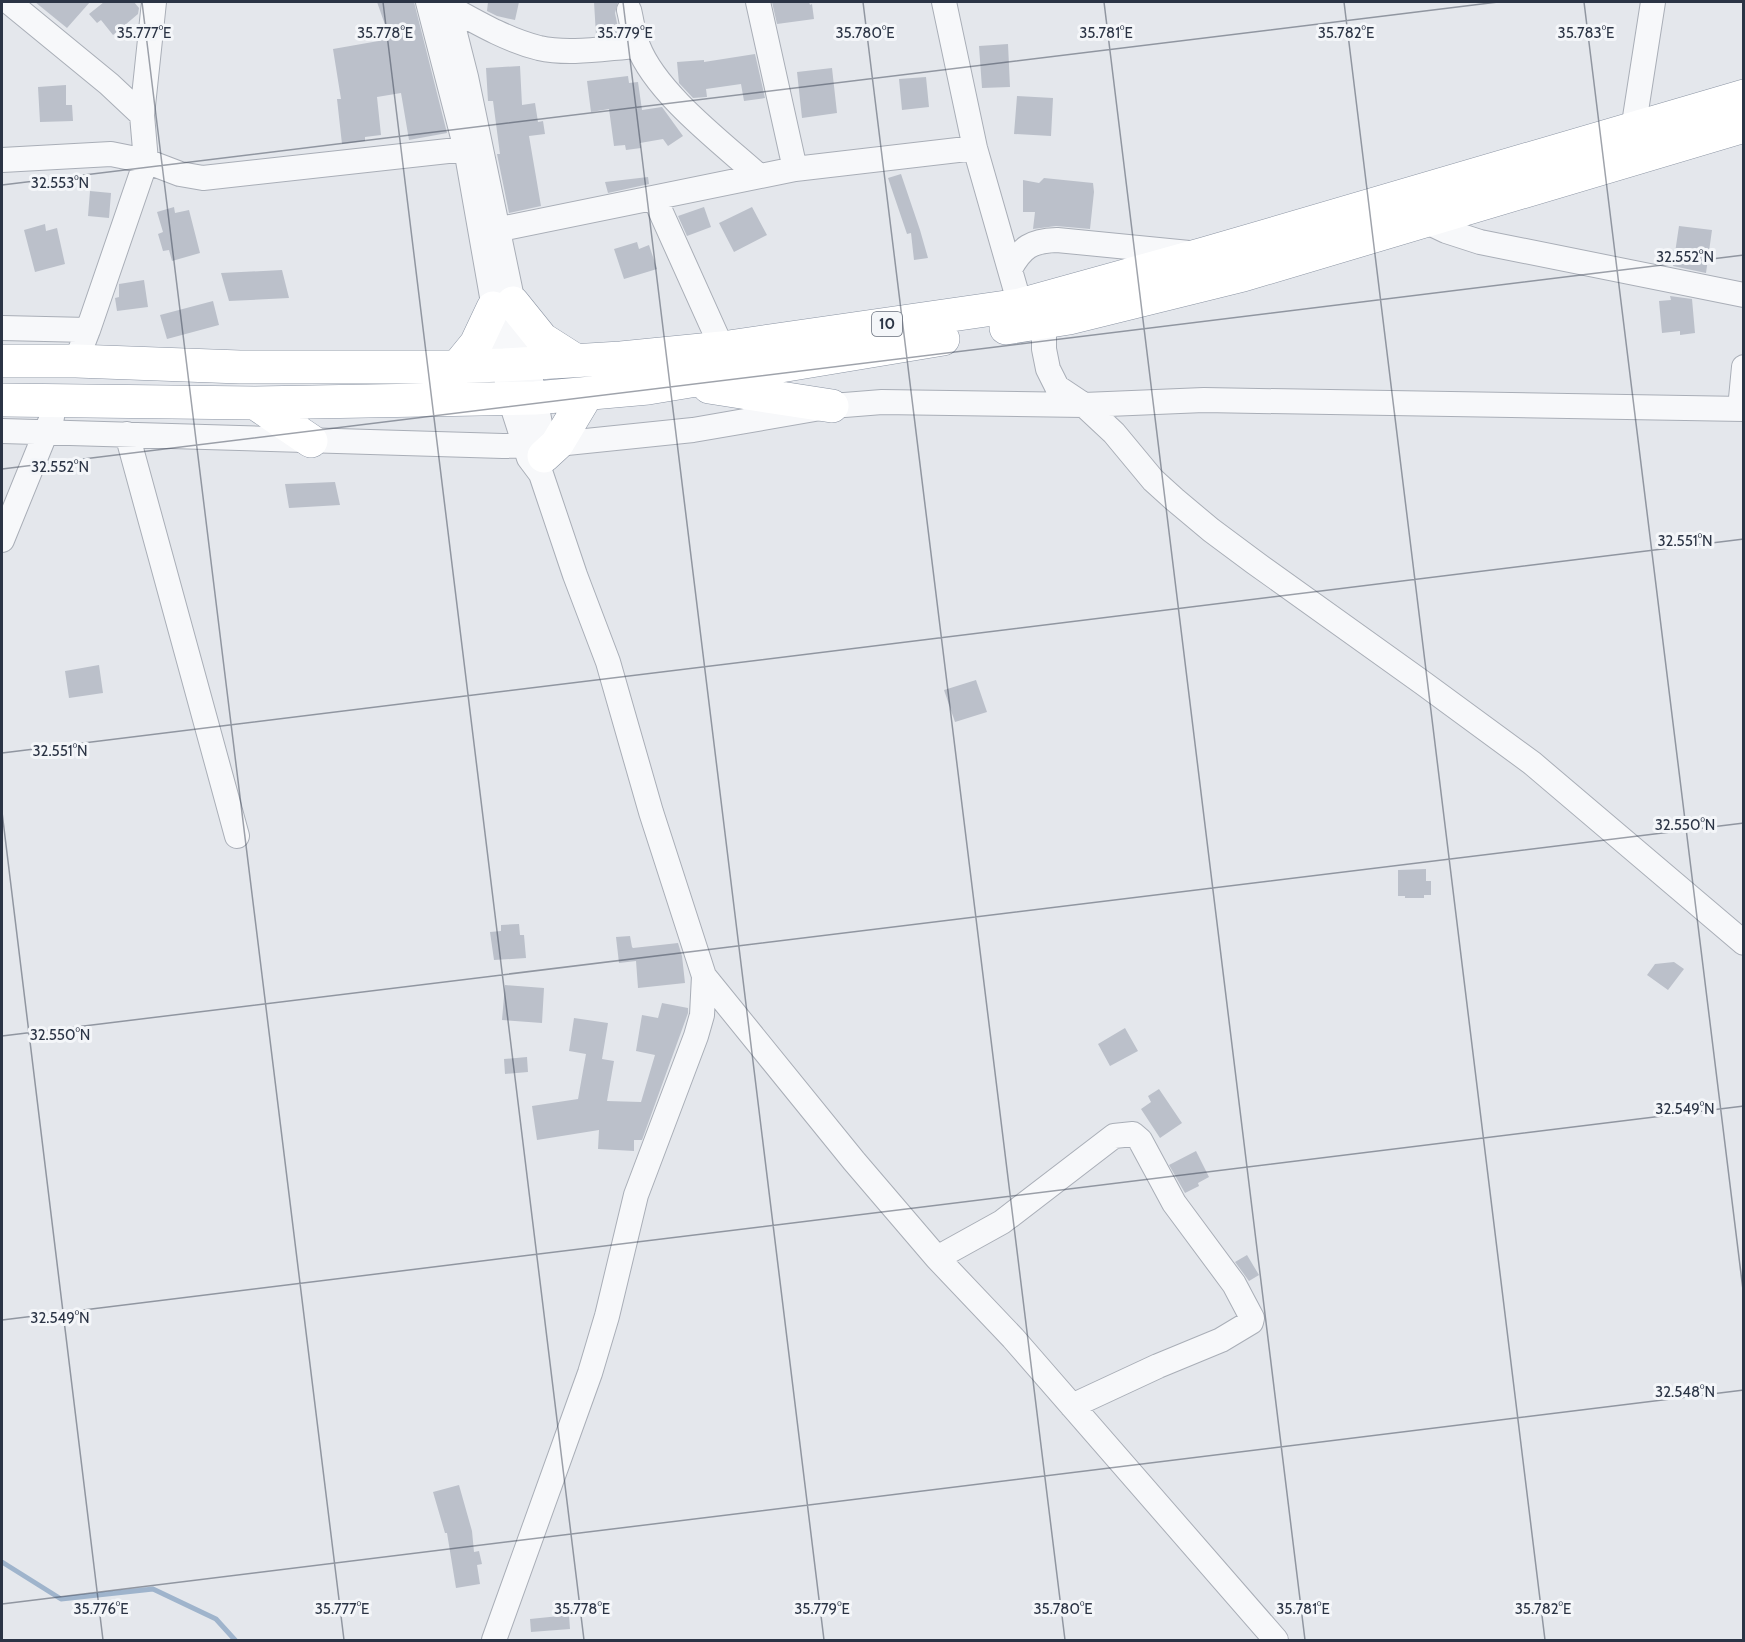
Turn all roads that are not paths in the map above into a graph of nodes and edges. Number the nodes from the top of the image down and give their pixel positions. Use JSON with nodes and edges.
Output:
{"nodes":[{"id":1,"x":9,"y":2,"type":"edge"},
{"id":2,"x":154,"y":2,"type":"edge"},
{"id":3,"x":758,"y":2,"type":"edge"},
{"id":4,"x":944,"y":2,"type":"edge"},
{"id":5,"x":1653,"y":2,"type":"edge"},
{"id":6,"x":441,"y":3,"type":"edge"},
{"id":7,"x":629,"y":10,"type":"dead end"},
{"id":8,"x":638,"y":46,"type":"junction"},
{"id":9,"x":1743,"y":96,"type":"edge"},
{"id":10,"x":142,"y":115,"type":"junction"},
{"id":11,"x":1743,"y":126,"type":"edge"},
{"id":12,"x":1633,"y":130,"type":"junction"},
{"id":13,"x":975,"y":148,"type":"junction"},
{"id":14,"x":466,"y":149,"type":"junction"},
{"id":15,"x":2,"y":160,"type":"edge"},
{"id":16,"x":146,"y":161,"type":"junction"},
{"id":17,"x":795,"y":169,"type":"junction"},
{"id":18,"x":759,"y":176,"type":"junction"},
{"id":19,"x":655,"y":199,"type":"junction"},
{"id":20,"x":1425,"y":221,"type":"junction"},
{"id":21,"x":490,"y":231,"type":"junction"},
{"id":22,"x":1204,"y":254,"type":"junction"},
{"id":23,"x":1010,"y":269,"type":"junction"},
{"id":24,"x":1743,"y":295,"type":"edge"},
{"id":25,"x":503,"y":306,"type":"junction"},
{"id":26,"x":1032,"y":314,"type":"junction"},
{"id":27,"x":2,"y":328,"type":"edge"},
{"id":28,"x":88,"y":330,"type":"junction"},
{"id":29,"x":722,"y":348,"type":"junction"},
{"id":30,"x":575,"y":360,"type":"junction"},
{"id":31,"x":2,"y":361,"type":"edge"},
{"id":32,"x":76,"y":361,"type":"junction"},
{"id":33,"x":515,"y":364,"type":"junction"},
{"id":34,"x":458,"y":366,"type":"junction"},
{"id":35,"x":1743,"y":367,"type":"edge"},
{"id":36,"x":681,"y":382,"type":"junction"},
{"id":37,"x":587,"y":394,"type":"junction"},
{"id":38,"x":523,"y":398,"type":"junction"},
{"id":39,"x":2,"y":400,"type":"edge"},
{"id":40,"x":58,"y":400,"type":"junction"},
{"id":41,"x":255,"y":403,"type":"junction"},
{"id":42,"x":1084,"y":405,"type":"junction"},
{"id":43,"x":832,"y":406,"type":"junction"},
{"id":44,"x":1742,"y":409,"type":"edge"},
{"id":45,"x":2,"y":431,"type":"edge"},
{"id":46,"x":47,"y":431,"type":"junction"},
{"id":47,"x":127,"y":434,"type":"junction"},
{"id":48,"x":311,"y":441,"type":"junction"},
{"id":49,"x":536,"y":451,"type":"junction"},
{"id":50,"x":2,"y":540,"type":"edge"},
{"id":51,"x":237,"y":836,"type":"dead end"},
{"id":52,"x":1743,"y":943,"type":"edge"},
{"id":53,"x":704,"y":976,"type":"junction"},
{"id":54,"x":937,"y":1258,"type":"junction"},
{"id":55,"x":1072,"y":1406,"type":"junction"},
{"id":56,"x":494,"y":1641,"type":"edge"},
{"id":57,"x":1276,"y":1641,"type":"edge"}],
"edges":[{"from":1,"to":10,"type":"street"},
{"from":2,"to":10,"type":"street"},
{"from":3,"to":17,"type":"street"},
{"from":4,"to":13,"type":"street"},
{"from":5,"to":12,"type":"street"},
{"from":6,"to":8,"type":"street"},
{"from":6,"to":14,"type":"street"},
{"from":6,"to":21,"type":"street"},
{"from":7,"to":8,"type":"street"},
{"from":8,"to":18,"type":"street"},
{"from":9,"to":12,"type":"highway","number":"10"},
{"from":10,"to":16,"type":"street"},
{"from":11,"to":20,"type":"highway","number":"10"},
{"from":12,"to":22,"type":"highway","number":"10"},
{"from":13,"to":17,"type":"street"},
{"from":13,"to":23,"type":"street"},
{"from":14,"to":16,"type":"street"},
{"from":14,"to":21,"type":"street"},
{"from":15,"to":16,"type":"street"},
{"from":16,"to":28,"type":"street"},
{"from":17,"to":18,"type":"street"},
{"from":18,"to":19,"type":"street"},
{"from":19,"to":21,"type":"street"},
{"from":19,"to":29,"type":"street"},
{"from":20,"to":24,"type":"street"},
{"from":20,"to":26,"type":"highway","number":"10"},
{"from":21,"to":25,"type":"street"},
{"from":22,"to":23,"type":"street"},
{"from":22,"to":26,"type":"highway","number":"10"},
{"from":23,"to":26,"type":"street"},
{"from":25,"to":30,"type":"highway"},
{"from":25,"to":33,"type":"street"},
{"from":25,"to":34,"type":"highway"},
{"from":26,"to":29,"type":"highway","number":"10"},
{"from":26,"to":36,"type":"highway","number":"10"},
{"from":26,"to":42,"type":"street"},
{"from":27,"to":28,"type":"street"},
{"from":28,"to":32,"type":"street"},
{"from":29,"to":30,"type":"highway","number":"10"},
{"from":30,"to":33,"type":"highway","number":"10"},
{"from":31,"to":32,"type":"highway","number":"10"},
{"from":32,"to":34,"type":"highway","number":"10"},
{"from":33,"to":34,"type":"highway","number":"10"},
{"from":33,"to":38,"type":"street"},
{"from":35,"to":44,"type":"street"},
{"from":36,"to":37,"type":"highway","number":"10"},
{"from":36,"to":43,"type":"highway"},
{"from":37,"to":38,"type":"highway","number":"10"},
{"from":37,"to":49,"type":"highway"},
{"from":38,"to":41,"type":"highway","number":"10"},
{"from":38,"to":49,"type":"street"},
{"from":39,"to":40,"type":"highway","number":"10"},
{"from":40,"to":41,"type":"highway","number":"10"},
{"from":40,"to":46,"type":"street"},
{"from":41,"to":48,"type":"highway"},
{"from":42,"to":43,"type":"street"},
{"from":42,"to":44,"type":"street"},
{"from":42,"to":52,"type":"street"},
{"from":43,"to":49,"type":"street"},
{"from":45,"to":46,"type":"street"},
{"from":46,"to":47,"type":"street"},
{"from":46,"to":50,"type":"street"},
{"from":47,"to":48,"type":"street"},
{"from":47,"to":51,"type":"street"},
{"from":48,"to":49,"type":"street"},
{"from":49,"to":53,"type":"street"},
{"from":53,"to":54,"type":"street"},
{"from":53,"to":56,"type":"street"},
{"from":54,"to":55,"type":"street"},
{"from":54,"to":55,"type":"street"},
{"from":55,"to":57,"type":"street"}]}
